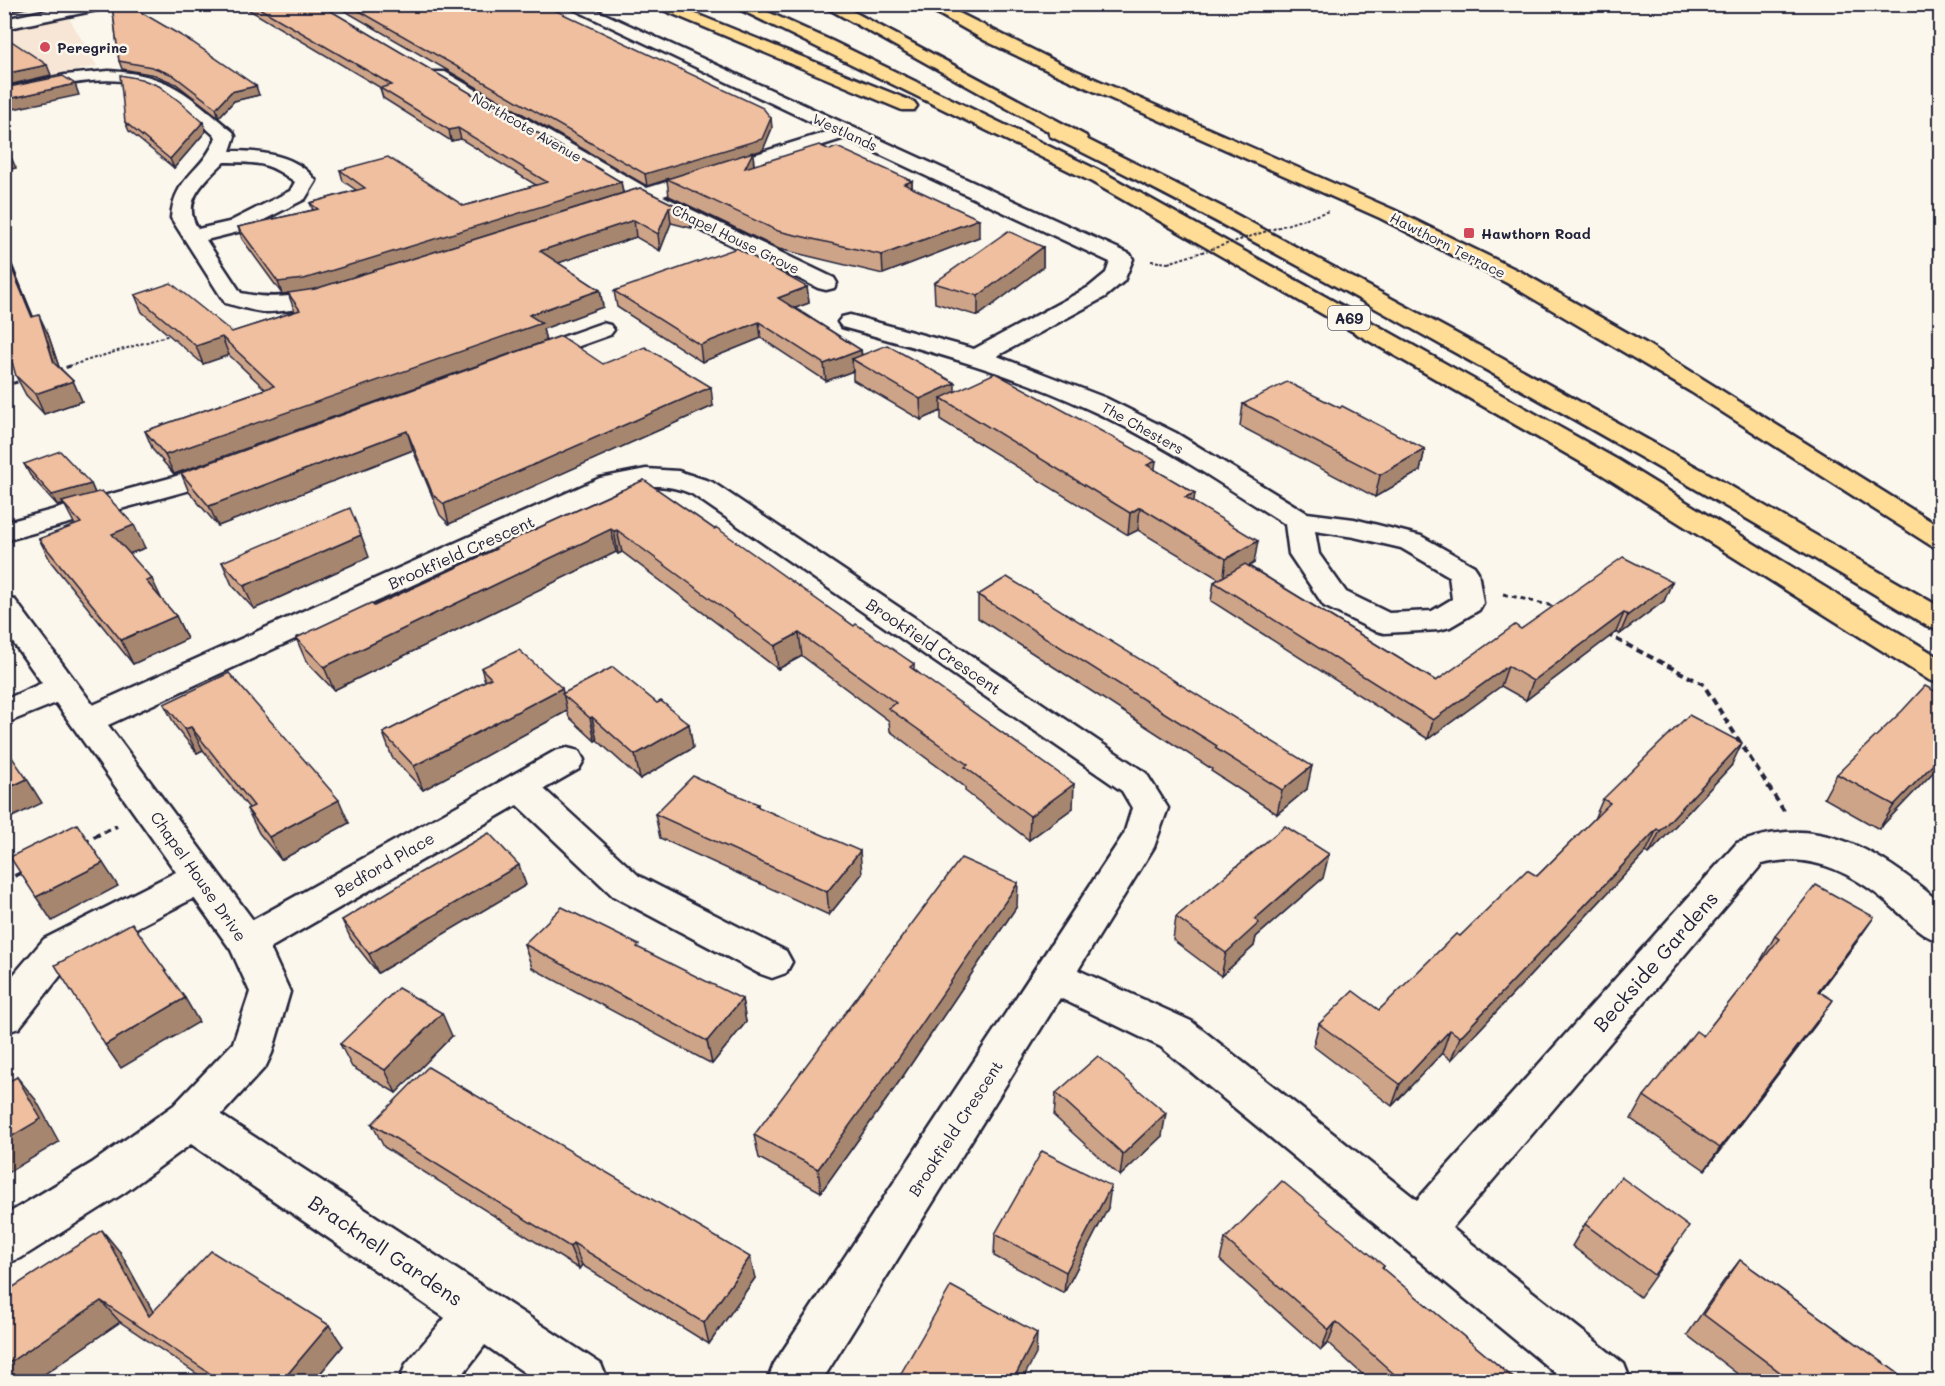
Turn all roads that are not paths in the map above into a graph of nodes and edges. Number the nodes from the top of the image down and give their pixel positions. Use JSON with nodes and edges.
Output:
{"nodes":[{"id":1,"x":85,"y":4,"type":"edge"},
{"id":2,"x":102,"y":4,"type":"edge"},
{"id":3,"x":570,"y":4,"type":"edge"},
{"id":4,"x":656,"y":4,"type":"edge"},
{"id":5,"x":736,"y":4,"type":"edge"},
{"id":6,"x":777,"y":4,"type":"edge"},
{"id":7,"x":827,"y":4,"type":"edge"},
{"id":8,"x":928,"y":4,"type":"edge"},
{"id":9,"x":4,"y":22,"type":"edge"},
{"id":10,"x":429,"y":70,"type":"edge"},
{"id":11,"x":4,"y":93,"type":"edge"},
{"id":12,"x":846,"y":132,"type":"junction"},
{"id":13,"x":219,"y":156,"type":"junction"},
{"id":14,"x":1130,"y":167,"type":"junction"},
{"id":15,"x":645,"y":195,"type":"junction"},
{"id":16,"x":591,"y":212,"type":"edge"},
{"id":17,"x":192,"y":236,"type":"junction"},
{"id":18,"x":826,"y":283,"type":"dead end"},
{"id":19,"x":355,"y":286,"type":"edge"},
{"id":20,"x":1322,"y":302,"type":"junction"},
{"id":21,"x":850,"y":322,"type":"dead end"},
{"id":22,"x":602,"y":330,"type":"dead end"},
{"id":23,"x":977,"y":357,"type":"junction"},
{"id":24,"x":502,"y":367,"type":"edge"},
{"id":25,"x":247,"y":460,"type":"edge"},
{"id":26,"x":1299,"y":520,"type":"junction"},
{"id":27,"x":4,"y":532,"type":"edge"},
{"id":28,"x":1941,"y":540,"type":"edge"},
{"id":29,"x":4,"y":607,"type":"edge"},
{"id":30,"x":1941,"y":620,"type":"edge"},
{"id":31,"x":1941,"y":672,"type":"edge"},
{"id":32,"x":63,"y":687,"type":"junction"},
{"id":33,"x":4,"y":713,"type":"edge"},
{"id":34,"x":88,"y":721,"type":"junction"},
{"id":35,"x":567,"y":760,"type":"dead end"},
{"id":36,"x":520,"y":787,"type":"junction"},
{"id":37,"x":200,"y":877,"type":"junction"},
{"id":38,"x":1938,"y":918,"type":"edge"},
{"id":39,"x":247,"y":942,"type":"junction"},
{"id":40,"x":772,"y":962,"type":"dead end"},
{"id":41,"x":1052,"y":976,"type":"junction"},
{"id":42,"x":4,"y":1016,"type":"edge"},
{"id":43,"x":190,"y":1119,"type":"junction"},
{"id":44,"x":1419,"y":1232,"type":"junction"},
{"id":45,"x":4,"y":1242,"type":"edge"},
{"id":46,"x":480,"y":1313,"type":"junction"},
{"id":47,"x":424,"y":1382,"type":"edge"},
{"id":48,"x":582,"y":1382,"type":"edge"},
{"id":49,"x":792,"y":1382,"type":"edge"},
{"id":50,"x":1606,"y":1382,"type":"edge"}],
"edges":[{"from":1,"to":9,"type":"street"},
{"from":2,"to":9,"type":"street"},
{"from":3,"to":12,"type":"street","name":"Westlands"},
{"from":4,"to":20,"type":"main road"},
{"from":5,"to":20,"type":"main road","number":"A69"},
{"from":6,"to":14,"type":"main road","number":"A69"},
{"from":7,"to":14,"type":"main road"},
{"from":8,"to":28,"type":"main road","name":"Hawthorn Terrace"},
{"from":10,"to":15,"type":"street","name":"Northcote Avenue"},
{"from":11,"to":13,"type":"street"},
{"from":12,"to":15,"type":"street"},
{"from":12,"to":23,"type":"street","name":"Westlands"},
{"from":13,"to":17,"type":"street"},
{"from":13,"to":17,"type":"street"},
{"from":14,"to":30,"type":"main road","number":"A69"},
{"from":15,"to":16,"type":"street"},
{"from":15,"to":18,"type":"street","name":"Chapel House Grove"},
{"from":17,"to":19,"type":"street"},
{"from":20,"to":31,"type":"main road","number":"A69"},
{"from":21,"to":23,"type":"street","name":"The Chesters"},
{"from":22,"to":24,"type":"street"},
{"from":23,"to":26,"type":"street","name":"The Chesters"},
{"from":25,"to":27,"type":"street"},
{"from":26,"to":26,"type":"street","name":"The Chesters"},
{"from":29,"to":32,"type":"street","name":"Chapel House Drive"},
{"from":32,"to":33,"type":"street"},
{"from":32,"to":34,"type":"street","name":"Chapel House Drive"},
{"from":34,"to":37,"type":"street","name":"Chapel House Drive"},
{"from":34,"to":41,"type":"street","name":"Brookfield Crescent"},
{"from":35,"to":36,"type":"street","name":"Bedford Place"},
{"from":36,"to":39,"type":"street","name":"Bedford Place"},
{"from":36,"to":40,"type":"street"},
{"from":37,"to":39,"type":"street","name":"Chapel House Drive"},
{"from":37,"to":42,"type":"street"},
{"from":38,"to":44,"type":"street","name":"Beckside Gardens"},
{"from":39,"to":43,"type":"street","name":"Chapel House Drive"},
{"from":41,"to":44,"type":"street"},
{"from":41,"to":49,"type":"street","name":"Brookfield Crescent"},
{"from":43,"to":45,"type":"street","name":"Chapel House Drive"},
{"from":43,"to":46,"type":"street","name":"Bracknell Gardens"},
{"from":44,"to":50,"type":"street"},
{"from":46,"to":47,"type":"street"},
{"from":46,"to":48,"type":"street","name":"Bracknell Gardens"}]}
